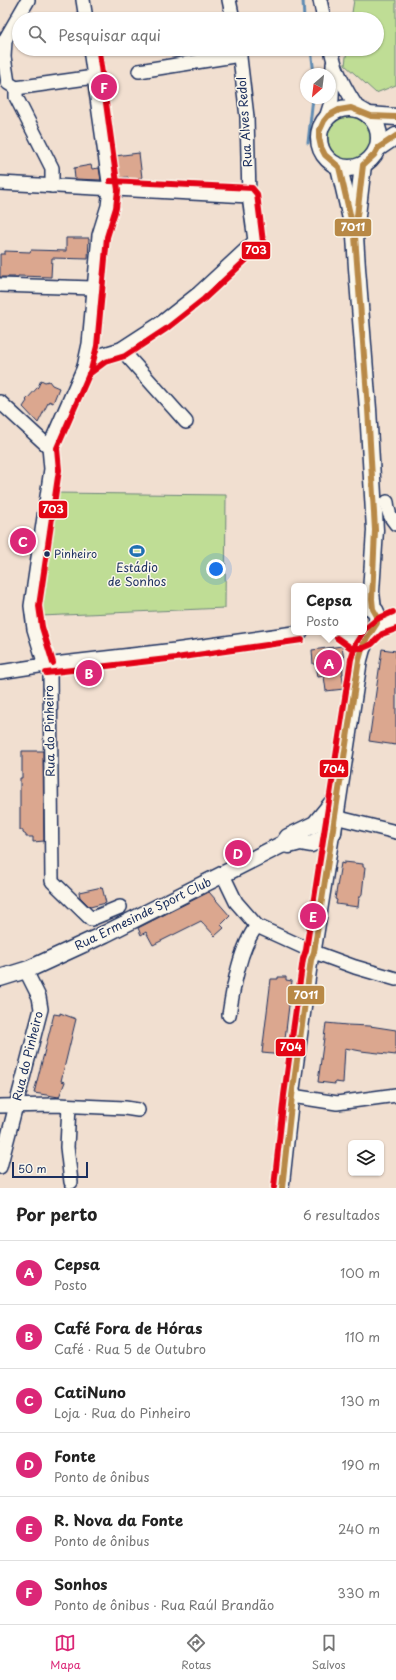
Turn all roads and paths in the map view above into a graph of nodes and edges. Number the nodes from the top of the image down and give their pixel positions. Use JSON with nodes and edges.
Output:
{"nodes":[{"id":1,"x":28,"y":0,"type":"edge"},
{"id":2,"x":83,"y":0,"type":"edge"},
{"id":3,"x":229,"y":0,"type":"edge"},
{"id":4,"x":320,"y":0,"type":"edge"},
{"id":5,"x":21,"y":12,"type":"edge"},
{"id":6,"x":85,"y":12,"type":"edge"},
{"id":7,"x":232,"y":12,"type":"edge"},
{"id":8,"x":323,"y":12,"type":"edge"},
{"id":9,"x":12,"y":28,"type":"edge"},
{"id":10,"x":91,"y":56,"type":"edge"},
{"id":11,"x":218,"y":56,"type":"edge"},
{"id":12,"x":239,"y":56,"type":"edge"},
{"id":13,"x":332,"y":56,"type":"edge"},
{"id":14,"x":334,"y":63,"type":"junction"},
{"id":15,"x":139,"y":71,"type":"dead end"},
{"id":16,"x":94,"y":77,"type":"junction"},
{"id":17,"x":16,"y":88,"type":"junction"},
{"id":18,"x":364,"y":113,"type":"junction"},
{"id":19,"x":396,"y":117,"type":"edge"},
{"id":20,"x":326,"y":118,"type":"junction"},
{"id":21,"x":396,"y":136,"type":"edge"},
{"id":22,"x":378,"y":148,"type":"junction"},
{"id":23,"x":363,"y":165,"type":"junction"},
{"id":24,"x":340,"y":167,"type":"junction"},
{"id":25,"x":0,"y":183,"type":"edge"},
{"id":26,"x":52,"y":186,"type":"junction"},
{"id":27,"x":110,"y":189,"type":"junction"},
{"id":28,"x":249,"y":196,"type":"junction"},
{"id":29,"x":355,"y":236,"type":"junction"},
{"id":30,"x":0,"y":285,"type":"edge"},
{"id":31,"x":93,"y":288,"type":"junction"},
{"id":32,"x":121,"y":349,"type":"junction"},
{"id":33,"x":84,"y":367,"type":"junction"},
{"id":34,"x":0,"y":402,"type":"edge"},
{"id":35,"x":186,"y":422,"type":"dead end"},
{"id":36,"x":49,"y":447,"type":"junction"},
{"id":37,"x":387,"y":502,"type":"dead end"},
{"id":38,"x":396,"y":524,"type":"edge"},
{"id":39,"x":369,"y":606,"type":"edge"},
{"id":40,"x":396,"y":618,"type":"edge"},
{"id":41,"x":367,"y":628,"type":"edge"},
{"id":42,"x":367,"y":630,"type":"edge"},
{"id":43,"x":291,"y":633,"type":"edge"},
{"id":44,"x":356,"y":635,"type":"edge"},
{"id":45,"x":45,"y":665,"type":"junction"},
{"id":46,"x":0,"y":672,"type":"edge"},
{"id":47,"x":337,"y":797,"type":"junction"},
{"id":48,"x":314,"y":824,"type":"junction"},
{"id":49,"x":334,"y":824,"type":"junction"},
{"id":50,"x":396,"y":832,"type":"edge"},
{"id":51,"x":283,"y":844,"type":"junction"},
{"id":52,"x":311,"y":844,"type":"junction"},
{"id":53,"x":327,"y":867,"type":"junction"},
{"id":54,"x":223,"y":875,"type":"junction"},
{"id":55,"x":120,"y":907,"type":"dead end"},
{"id":56,"x":257,"y":926,"type":"junction"},
{"id":57,"x":314,"y":952,"type":"junction"},
{"id":58,"x":26,"y":970,"type":"junction"},
{"id":59,"x":0,"y":978,"type":"edge"},
{"id":60,"x":396,"y":979,"type":"edge"},
{"id":61,"x":229,"y":1015,"type":"dead end"},
{"id":62,"x":396,"y":1095,"type":"edge"},
{"id":63,"x":292,"y":1096,"type":"junction"},
{"id":64,"x":0,"y":1106,"type":"edge"},
{"id":65,"x":69,"y":1106,"type":"junction"},
{"id":66,"x":16,"y":1107,"type":"junction"},
{"id":67,"x":138,"y":1110,"type":"dead end"},
{"id":68,"x":0,"y":1167,"type":"edge"},
{"id":69,"x":70,"y":1182,"type":"dead end"},
{"id":70,"x":282,"y":1188,"type":"edge"}],
"edges":[{"from":1,"to":5,"type":"street"},
{"from":2,"to":6,"type":"street"},
{"from":3,"to":7,"type":"street"},
{"from":4,"to":8,"type":"street"},
{"from":9,"to":17,"type":"street"},
{"from":10,"to":16,"type":"street"},
{"from":11,"to":15,"type":"street"},
{"from":12,"to":28,"type":"street","name":"Rua Alves Redol"},
{"from":13,"to":14,"type":"street"},
{"from":14,"to":18,"type":"street"},
{"from":14,"to":20,"type":"street"},
{"from":16,"to":17,"type":"street"},
{"from":16,"to":27,"type":"street"},
{"from":17,"to":26,"type":"street"},
{"from":18,"to":19,"type":"main road"},
{"from":18,"to":20,"type":"main road"},
{"from":18,"to":22,"type":"main road"},
{"from":20,"to":24,"type":"main road"},
{"from":21,"to":22,"type":"main road"},
{"from":22,"to":23,"type":"main road"},
{"from":23,"to":24,"type":"main road"},
{"from":23,"to":29,"type":"main road"},
{"from":24,"to":29,"type":"main road"},
{"from":25,"to":26,"type":"street"},
{"from":26,"to":27,"type":"street"},
{"from":27,"to":28,"type":"street"},
{"from":27,"to":31,"type":"street"},
{"from":28,"to":32,"type":"street","name":"Rua Alves Redol"},
{"from":29,"to":39,"type":"main road"},
{"from":30,"to":31,"type":"street"},
{"from":31,"to":33,"type":"street"},
{"from":32,"to":33,"type":"street"},
{"from":32,"to":35,"type":"street"},
{"from":33,"to":36,"type":"street"},
{"from":34,"to":36,"type":"street"},
{"from":36,"to":45,"type":"street","name":"Rua do Pinheiro"},
{"from":37,"to":38,"type":"street"},
{"from":39,"to":40,"type":"main road"},
{"from":39,"to":41,"type":"main road"},
{"from":40,"to":42,"type":"main road"},
{"from":43,"to":45,"type":"street"},
{"from":44,"to":47,"type":"main road"},
{"from":45,"to":46,"type":"street"},
{"from":45,"to":55,"type":"street","name":"Rua do Pinheiro"},
{"from":47,"to":48,"type":"main road","name":"Rua Ermesinde Sport Club"},
{"from":47,"to":49,"type":"main road"},
{"from":48,"to":49,"type":"main road"},
{"from":48,"to":51,"type":"main road","name":"Rua Ermesinde Sport Club"},
{"from":49,"to":50,"type":"street"},
{"from":49,"to":52,"type":"main road","name":"Rua Ermesinde Sport Club"},
{"from":49,"to":53,"type":"street"},
{"from":51,"to":52,"type":"main road","name":"Rua Ermesinde Sport Club"},
{"from":51,"to":54,"type":"main road","name":"Rua Ermesinde Sport Club"},
{"from":52,"to":53,"type":"street"},
{"from":53,"to":57,"type":"street"},
{"from":54,"to":56,"type":"street"},
{"from":54,"to":58,"type":"main road","name":"Rua Ermesinde Sport Club"},
{"from":56,"to":57,"type":"street"},
{"from":56,"to":61,"type":"street"},
{"from":57,"to":60,"type":"street"},
{"from":57,"to":63,"type":"street"},
{"from":58,"to":59,"type":"main road","name":"Rua Ermesinde Sport Club"},
{"from":58,"to":66,"type":"street","name":"Rua do Pinheiro"},
{"from":62,"to":63,"type":"street"},
{"from":63,"to":70,"type":"street"},
{"from":64,"to":66,"type":"street"},
{"from":65,"to":66,"type":"street"},
{"from":65,"to":67,"type":"street"},
{"from":65,"to":69,"type":"street"},
{"from":66,"to":68,"type":"street","name":"Rua do Pinheiro"}]}
